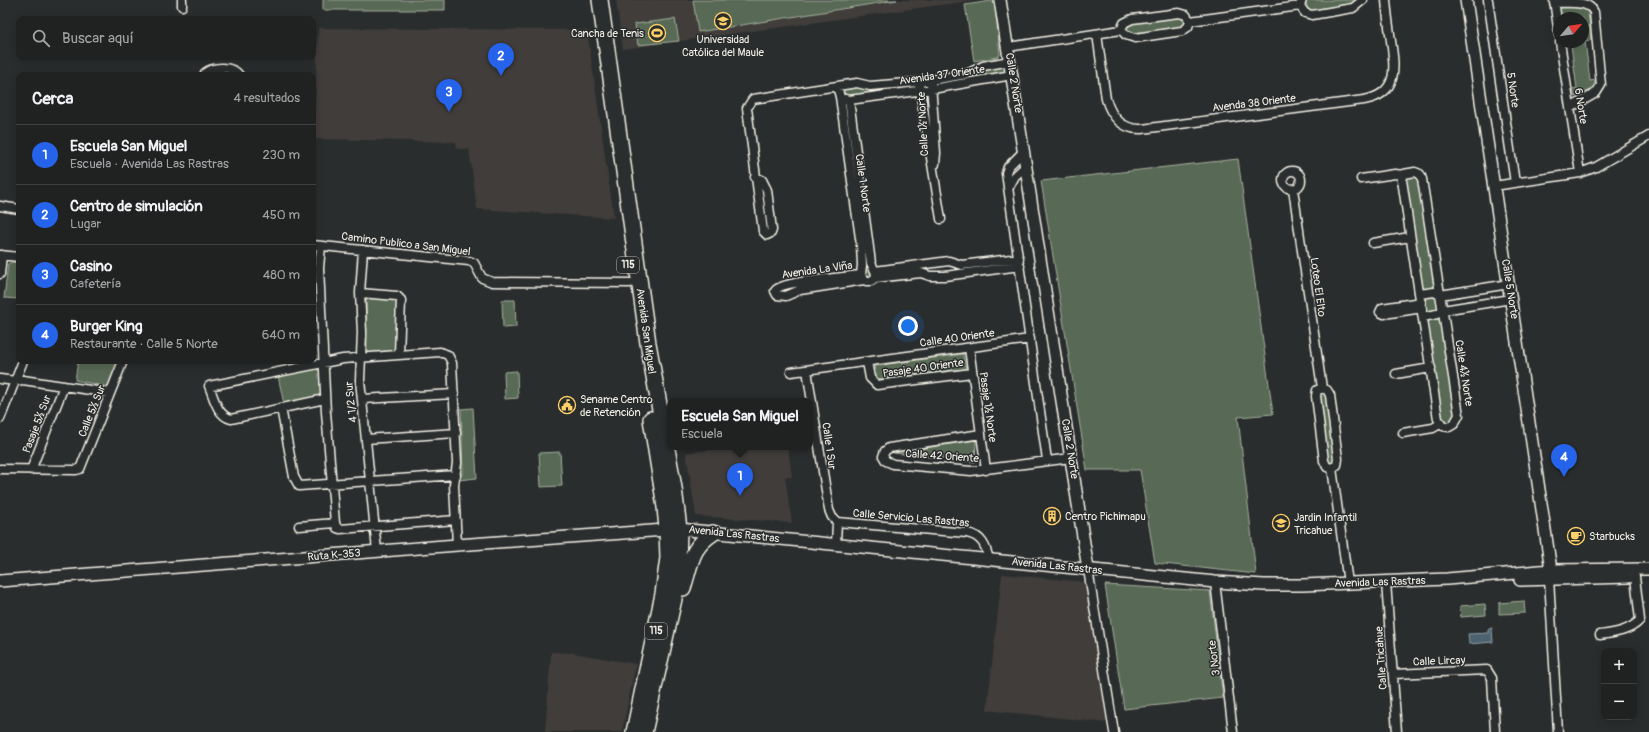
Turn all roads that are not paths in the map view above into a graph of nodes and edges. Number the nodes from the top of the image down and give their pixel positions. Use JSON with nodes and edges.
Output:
{"nodes":[{"id":1,"x":590,"y":0,"type":"edge"},
{"id":2,"x":600,"y":0,"type":"edge"},
{"id":3,"x":1000,"y":0,"type":"edge"},
{"id":4,"x":1363,"y":0,"type":"edge"},
{"id":5,"x":1386,"y":0,"type":"edge"},
{"id":6,"x":1466,"y":0,"type":"edge"},
{"id":7,"x":1488,"y":0,"type":"edge"},
{"id":8,"x":1554,"y":2,"type":"edge"},
{"id":9,"x":1591,"y":2,"type":"edge"},
{"id":10,"x":1301,"y":3,"type":"edge"},
{"id":11,"x":1279,"y":4,"type":"edge"},
{"id":12,"x":1556,"y":12,"type":"edge"},
{"id":13,"x":1190,"y":21,"type":"junction"},
{"id":14,"x":1121,"y":30,"type":"junction"},
{"id":15,"x":1097,"y":34,"type":"junction"},
{"id":16,"x":1008,"y":47,"type":"junction"},
{"id":17,"x":1561,"y":48,"type":"edge"},
{"id":18,"x":1010,"y":62,"type":"junction"},
{"id":19,"x":205,"y":72,"type":"edge"},
{"id":20,"x":235,"y":72,"type":"edge"},
{"id":21,"x":1012,"y":75,"type":"junction"},
{"id":22,"x":931,"y":79,"type":"junction"},
{"id":23,"x":837,"y":86,"type":"junction"},
{"id":24,"x":874,"y":86,"type":"junction"},
{"id":25,"x":919,"y":86,"type":"junction"},
{"id":26,"x":932,"y":89,"type":"junction"},
{"id":27,"x":876,"y":95,"type":"junction"},
{"id":28,"x":840,"y":97,"type":"junction"},
{"id":29,"x":849,"y":100,"type":"junction"},
{"id":30,"x":1570,"y":108,"type":"junction"},
{"id":31,"x":1649,"y":136,"type":"edge"},
{"id":32,"x":1024,"y":151,"type":"junction"},
{"id":33,"x":1027,"y":166,"type":"junction"},
{"id":34,"x":933,"y":168,"type":"junction"},
{"id":35,"x":1580,"y":173,"type":"junction"},
{"id":36,"x":1403,"y":175,"type":"junction"},
{"id":37,"x":755,"y":176,"type":"junction"},
{"id":38,"x":1361,"y":179,"type":"dead end"},
{"id":39,"x":1515,"y":183,"type":"junction"},
{"id":40,"x":1494,"y":186,"type":"junction"},
{"id":41,"x":1009,"y":187,"type":"junction"},
{"id":42,"x":1293,"y":189,"type":"dead end"},
{"id":43,"x":0,"y":206,"type":"edge"},
{"id":44,"x":16,"y":209,"type":"edge"},
{"id":45,"x":941,"y":219,"type":"dead end"},
{"id":46,"x":1410,"y":237,"type":"junction"},
{"id":47,"x":1373,"y":243,"type":"dead end"},
{"id":48,"x":317,"y":245,"type":"edge"},
{"id":49,"x":363,"y":250,"type":"junction"},
{"id":50,"x":1,"y":255,"type":"edge"},
{"id":51,"x":16,"y":257,"type":"edge"},
{"id":52,"x":1019,"y":262,"type":"junction"},
{"id":53,"x":874,"y":272,"type":"junction"},
{"id":54,"x":0,"y":274,"type":"edge"},
{"id":55,"x":862,"y":276,"type":"junction"},
{"id":56,"x":630,"y":283,"type":"junction"},
{"id":57,"x":1509,"y":284,"type":"junction"},
{"id":58,"x":317,"y":290,"type":"edge"},
{"id":59,"x":360,"y":293,"type":"junction"},
{"id":60,"x":1440,"y":295,"type":"junction"},
{"id":61,"x":1511,"y":299,"type":"junction"},
{"id":62,"x":1421,"y":305,"type":"junction"},
{"id":63,"x":1443,"y":310,"type":"junction"},
{"id":64,"x":1030,"y":339,"type":"junction"},
{"id":65,"x":968,"y":348,"type":"junction"},
{"id":66,"x":400,"y":355,"type":"junction"},
{"id":67,"x":361,"y":357,"type":"junction"},
{"id":68,"x":323,"y":362,"type":"junction"},
{"id":69,"x":867,"y":362,"type":"junction"},
{"id":70,"x":316,"y":363,"type":"edge"},
{"id":71,"x":22,"y":364,"type":"edge"},
{"id":72,"x":122,"y":364,"type":"edge"},
{"id":73,"x":314,"y":364,"type":"edge"},
{"id":74,"x":1431,"y":368,"type":"junction"},
{"id":75,"x":807,"y":370,"type":"junction"},
{"id":76,"x":790,"y":372,"type":"dead end"},
{"id":77,"x":972,"y":373,"type":"junction"},
{"id":78,"x":1396,"y":374,"type":"dead end"},
{"id":79,"x":0,"y":378,"type":"edge"},
{"id":80,"x":15,"y":381,"type":"junction"},
{"id":81,"x":64,"y":386,"type":"junction"},
{"id":82,"x":1322,"y":388,"type":"junction"},
{"id":83,"x":110,"y":393,"type":"junction"},
{"id":84,"x":454,"y":394,"type":"junction"},
{"id":85,"x":811,"y":398,"type":"edge"},
{"id":86,"x":325,"y":399,"type":"junction"},
{"id":87,"x":362,"y":399,"type":"junction"},
{"id":88,"x":281,"y":408,"type":"junction"},
{"id":89,"x":813,"y":408,"type":"edge"},
{"id":90,"x":0,"y":419,"type":"edge"},
{"id":91,"x":1440,"y":424,"type":"junction"},
{"id":92,"x":456,"y":433,"type":"junction"},
{"id":93,"x":1403,"y":433,"type":"dead end"},
{"id":94,"x":981,"y":434,"type":"junction"},
{"id":95,"x":366,"y":439,"type":"junction"},
{"id":96,"x":667,"y":449,"type":"edge"},
{"id":97,"x":667,"y":450,"type":"edge"},
{"id":98,"x":1071,"y":458,"type":"junction"},
{"id":99,"x":1047,"y":460,"type":"junction"},
{"id":100,"x":1332,"y":468,"type":"junction"},
{"id":101,"x":0,"y":469,"type":"edge"},
{"id":102,"x":31,"y":470,"type":"junction"},
{"id":103,"x":986,"y":470,"type":"junction"},
{"id":104,"x":456,"y":475,"type":"junction"},
{"id":105,"x":370,"y":481,"type":"junction"},
{"id":106,"x":332,"y":484,"type":"junction"},
{"id":107,"x":456,"y":520,"type":"junction"},
{"id":108,"x":837,"y":522,"type":"junction"},
{"id":109,"x":335,"y":523,"type":"junction"},
{"id":110,"x":299,"y":526,"type":"dead end"},
{"id":111,"x":375,"y":527,"type":"junction"},
{"id":112,"x":673,"y":529,"type":"junction"},
{"id":113,"x":713,"y":533,"type":"junction"},
{"id":114,"x":457,"y":545,"type":"junction"},
{"id":115,"x":836,"y":545,"type":"junction"},
{"id":116,"x":377,"y":552,"type":"junction"},
{"id":117,"x":989,"y":560,"type":"junction"},
{"id":118,"x":1088,"y":569,"type":"junction"},
{"id":119,"x":1649,"y":569,"type":"edge"},
{"id":120,"x":1550,"y":575,"type":"junction"},
{"id":121,"x":1649,"y":576,"type":"edge"},
{"id":122,"x":1635,"y":577,"type":"junction"},
{"id":123,"x":0,"y":582,"type":"edge"},
{"id":124,"x":1215,"y":582,"type":"junction"},
{"id":125,"x":1386,"y":582,"type":"junction"},
{"id":126,"x":1348,"y":583,"type":"junction"},
{"id":127,"x":671,"y":616,"type":"junction"},
{"id":128,"x":1600,"y":635,"type":"dead end"},
{"id":129,"x":1393,"y":674,"type":"junction"},
{"id":130,"x":634,"y":732,"type":"edge"},
{"id":131,"x":644,"y":732,"type":"edge"},
{"id":132,"x":1114,"y":732,"type":"edge"},
{"id":133,"x":1234,"y":732,"type":"edge"},
{"id":134,"x":1397,"y":732,"type":"edge"},
{"id":135,"x":1495,"y":732,"type":"edge"},
{"id":136,"x":1558,"y":732,"type":"edge"}],
"edges":[{"from":1,"to":56,"type":"highway","name":"Avenida San Miguel","number":"115"},
{"from":2,"to":96,"type":"highway","name":"Avenida San Miguel","number":"115"},
{"from":3,"to":16,"type":"street","name":"Calle 2 Norte"},
{"from":4,"to":10,"type":"street"},
{"from":5,"to":15,"type":"street","name":"Avenda 38 Oriente"},
{"from":6,"to":40,"type":"street","name":"Calle 5 Norte"},
{"from":7,"to":39,"type":"street","name":"5 Norte"},
{"from":8,"to":9,"type":"street"},
{"from":8,"to":12,"type":"street"},
{"from":9,"to":30,"type":"street"},
{"from":10,"to":11,"type":"street"},
{"from":11,"to":13,"type":"street"},
{"from":13,"to":14,"type":"street"},
{"from":13,"to":14,"type":"street"},
{"from":14,"to":15,"type":"street"},
{"from":15,"to":16,"type":"street"},
{"from":16,"to":18,"type":"street","name":"Calle 2 Norte"},
{"from":17,"to":30,"type":"street","name":"6 Norte"},
{"from":18,"to":21,"type":"street","name":"Calle 2 Norte"},
{"from":18,"to":22,"type":"street","name":"Avenida 37 Oriente"},
{"from":19,"to":20,"type":"street"},
{"from":21,"to":26,"type":"street","name":"Avenida 37 Oriente"},
{"from":21,"to":32,"type":"street","name":"Calle 2 Norte"},
{"from":22,"to":25,"type":"street","name":"Avenida 37 Oriente"},
{"from":22,"to":26,"type":"street","name":"Calle 1½ Norte"},
{"from":23,"to":24,"type":"street","name":"Avenida 37 Oriente"},
{"from":23,"to":28,"type":"street"},
{"from":23,"to":37,"type":"street","name":"Avenida 37 Oriente"},
{"from":24,"to":25,"type":"street","name":"Avenida 37 Oriente"},
{"from":24,"to":27,"type":"street"},
{"from":25,"to":26,"type":"street","name":"Avenida 37 Oriente"},
{"from":25,"to":27,"type":"street","name":"Avenida 37 Oriente"},
{"from":25,"to":34,"type":"street","name":"Calle 1½ Norte"},
{"from":26,"to":34,"type":"street","name":"Calle 1½ Norte"},
{"from":27,"to":29,"type":"street","name":"Avenida 37 Oriente"},
{"from":28,"to":29,"type":"street","name":"Avenida 37 Oriente"},
{"from":28,"to":55,"type":"street","name":"Calle 1 Norte"},
{"from":29,"to":53,"type":"street","name":"Calle 1 Norte"},
{"from":30,"to":35,"type":"street","name":"6 Norte"},
{"from":31,"to":35,"type":"street"},
{"from":32,"to":33,"type":"street","name":"Calle 2 Norte"},
{"from":32,"to":41,"type":"street"},
{"from":33,"to":41,"type":"street"},
{"from":33,"to":98,"type":"street","name":"Calle 2 Norte"},
{"from":34,"to":45,"type":"street","name":"Calle 1½ Norte"},
{"from":35,"to":39,"type":"street"},
{"from":36,"to":38,"type":"street"},
{"from":36,"to":46,"type":"street"},
{"from":36,"to":60,"type":"street","name":"Calle 4½ Norte"},
{"from":37,"to":37,"type":"street"},
{"from":39,"to":40,"type":"street"},
{"from":40,"to":57,"type":"street","name":"Calle 5 Norte"},
{"from":41,"to":52,"type":"street"},
{"from":42,"to":82,"type":"street","name":"Loteo El Elto"},
{"from":43,"to":44,"type":"street"},
{"from":46,"to":47,"type":"street"},
{"from":46,"to":62,"type":"street"},
{"from":48,"to":49,"type":"street","name":"Camino Publico a San Miguel"},
{"from":48,"to":58,"type":"street"},
{"from":49,"to":56,"type":"street","name":"Camino Publico a San Miguel"},
{"from":49,"to":59,"type":"street","name":"4 1/2 Sur"},
{"from":50,"to":51,"type":"street"},
{"from":50,"to":54,"type":"street"},
{"from":52,"to":53,"type":"street"},
{"from":52,"to":53,"type":"street"},
{"from":52,"to":64,"type":"street"},
{"from":53,"to":55,"type":"street"},
{"from":53,"to":55,"type":"street"},
{"from":55,"to":55,"type":"street","name":"Avenida La Viña"},
{"from":56,"to":112,"type":"highway","name":"Avenida San Miguel","number":"115"},
{"from":57,"to":60,"type":"street"},
{"from":57,"to":61,"type":"street","name":"Calle 5 Norte"},
{"from":58,"to":68,"type":"street"},
{"from":59,"to":66,"type":"street"},
{"from":59,"to":67,"type":"street","name":"4 1/2 Sur"},
{"from":60,"to":62,"type":"street"},
{"from":60,"to":63,"type":"street","name":"Calle 4½ Norte"},
{"from":61,"to":63,"type":"street"},
{"from":61,"to":120,"type":"street","name":"Calle 5 Norte"},
{"from":62,"to":63,"type":"street"},
{"from":62,"to":74,"type":"street"},
{"from":63,"to":91,"type":"street","name":"Calle 4½ Norte"},
{"from":64,"to":65,"type":"street","name":"Calle 40 Oriente"},
{"from":64,"to":99,"type":"street"},
{"from":65,"to":69,"type":"street","name":"Calle 40 Oriente"},
{"from":65,"to":77,"type":"street","name":"Pasaje 1½ Norte"},
{"from":66,"to":67,"type":"street"},
{"from":66,"to":84,"type":"street"},
{"from":67,"to":68,"type":"street"},
{"from":67,"to":87,"type":"street","name":"4 1/2 Sur"},
{"from":68,"to":70,"type":"street"},
{"from":68,"to":86,"type":"street"},
{"from":69,"to":75,"type":"street","name":"Calle 40 Oriente"},
{"from":69,"to":77,"type":"street","name":"Pasaje 40 Oriente"},
{"from":71,"to":80,"type":"street"},
{"from":72,"to":83,"type":"street","name":"Calle 5½ Sur"},
{"from":73,"to":88,"type":"street"},
{"from":74,"to":78,"type":"street"},
{"from":74,"to":91,"type":"street"},
{"from":75,"to":76,"type":"street","name":"Calle 40 Oriente"},
{"from":75,"to":85,"type":"street","name":"Calle 1 Sur"},
{"from":77,"to":94,"type":"street","name":"Pasaje 1½ Norte"},
{"from":79,"to":80,"type":"street"},
{"from":80,"to":81,"type":"street"},
{"from":80,"to":90,"type":"street"},
{"from":81,"to":83,"type":"street"},
{"from":81,"to":102,"type":"street","name":"Pasaje 5½ Sur"},
{"from":82,"to":100,"type":"street","name":"Loteo El Elto"},
{"from":82,"to":100,"type":"street","name":"Loteo El Elto"},
{"from":83,"to":102,"type":"street","name":"Calle 5½ Sur"},
{"from":84,"to":87,"type":"street"},
{"from":84,"to":92,"type":"street"},
{"from":86,"to":88,"type":"street"},
{"from":86,"to":106,"type":"street"},
{"from":87,"to":95,"type":"street","name":"4 1/2 Sur"},
{"from":88,"to":106,"type":"street"},
{"from":89,"to":108,"type":"street","name":"Calle 1 Sur"},
{"from":91,"to":93,"type":"street"},
{"from":92,"to":95,"type":"street"},
{"from":92,"to":104,"type":"street"},
{"from":94,"to":103,"type":"street","name":"Pasaje 1½ Norte"},
{"from":94,"to":103,"type":"street","name":"Calle 42 Oriente"},
{"from":95,"to":105,"type":"street","name":"4 1/2 Sur"},
{"from":97,"to":112,"type":"highway","name":"Avenida San Miguel","number":"115"},
{"from":98,"to":99,"type":"street","name":"Calle 42 Oriente"},
{"from":98,"to":118,"type":"street","name":"Calle 2 Norte"},
{"from":99,"to":103,"type":"street","name":"Calle 42 Oriente"},
{"from":100,"to":126,"type":"street","name":"Loteo El Elto"},
{"from":101,"to":102,"type":"street"},
{"from":104,"to":105,"type":"street"},
{"from":104,"to":107,"type":"street"},
{"from":105,"to":106,"type":"street"},
{"from":105,"to":111,"type":"street","name":"4 1/2 Sur"},
{"from":106,"to":109,"type":"street"},
{"from":107,"to":111,"type":"street"},
{"from":107,"to":114,"type":"street"},
{"from":108,"to":115,"type":"street","name":"Calle Servicio Las Rastras"},
{"from":108,"to":117,"type":"street","name":"Calle Servicio Las Rastras"},
{"from":109,"to":110,"type":"street"},
{"from":109,"to":111,"type":"street"},
{"from":111,"to":116,"type":"street","name":"4 1/2 Sur"},
{"from":112,"to":113,"type":"street","name":"Avenida Las Rastras"},
{"from":112,"to":114,"type":"street","name":"Ruta K-353"},
{"from":112,"to":127,"type":"highway","name":"Avenida San Miguel","number":"115"},
{"from":112,"to":130,"type":"highway","name":"Avenida San Miguel","number":"115"},
{"from":113,"to":115,"type":"street","name":"Avenida Las Rastras"},
{"from":113,"to":127,"type":"highway"},
{"from":114,"to":116,"type":"street","name":"Ruta K-353"},
{"from":115,"to":117,"type":"street","name":"Avenida Las Rastras"},
{"from":116,"to":123,"type":"street","name":"Ruta K-353"},
{"from":117,"to":118,"type":"street","name":"Avenida Las Rastras"},
{"from":118,"to":124,"type":"street","name":"Avenida Las Rastras"},
{"from":118,"to":132,"type":"street","name":"Calle 2 Norte"},
{"from":119,"to":120,"type":"street","name":"Avenida Las Rastras"},
{"from":120,"to":122,"type":"street","name":"Avenida Las Rastras"},
{"from":120,"to":125,"type":"street","name":"Avenida Las Rastras"},
{"from":120,"to":136,"type":"street"},
{"from":121,"to":122,"type":"street","name":"Avenida Las Rastras"},
{"from":122,"to":128,"type":"street"},
{"from":124,"to":126,"type":"street","name":"Avenida Las Rastras"},
{"from":124,"to":133,"type":"street","name":"3 Norte"},
{"from":125,"to":126,"type":"street","name":"Avenida Las Rastras"},
{"from":125,"to":129,"type":"street","name":"Calle Tricahue"},
{"from":127,"to":131,"type":"highway","name":"Avenida San Miguel","number":"115"},
{"from":129,"to":134,"type":"street","name":"Calle Tricahue"},
{"from":129,"to":135,"type":"street","name":"Calle Lircay"}]}
